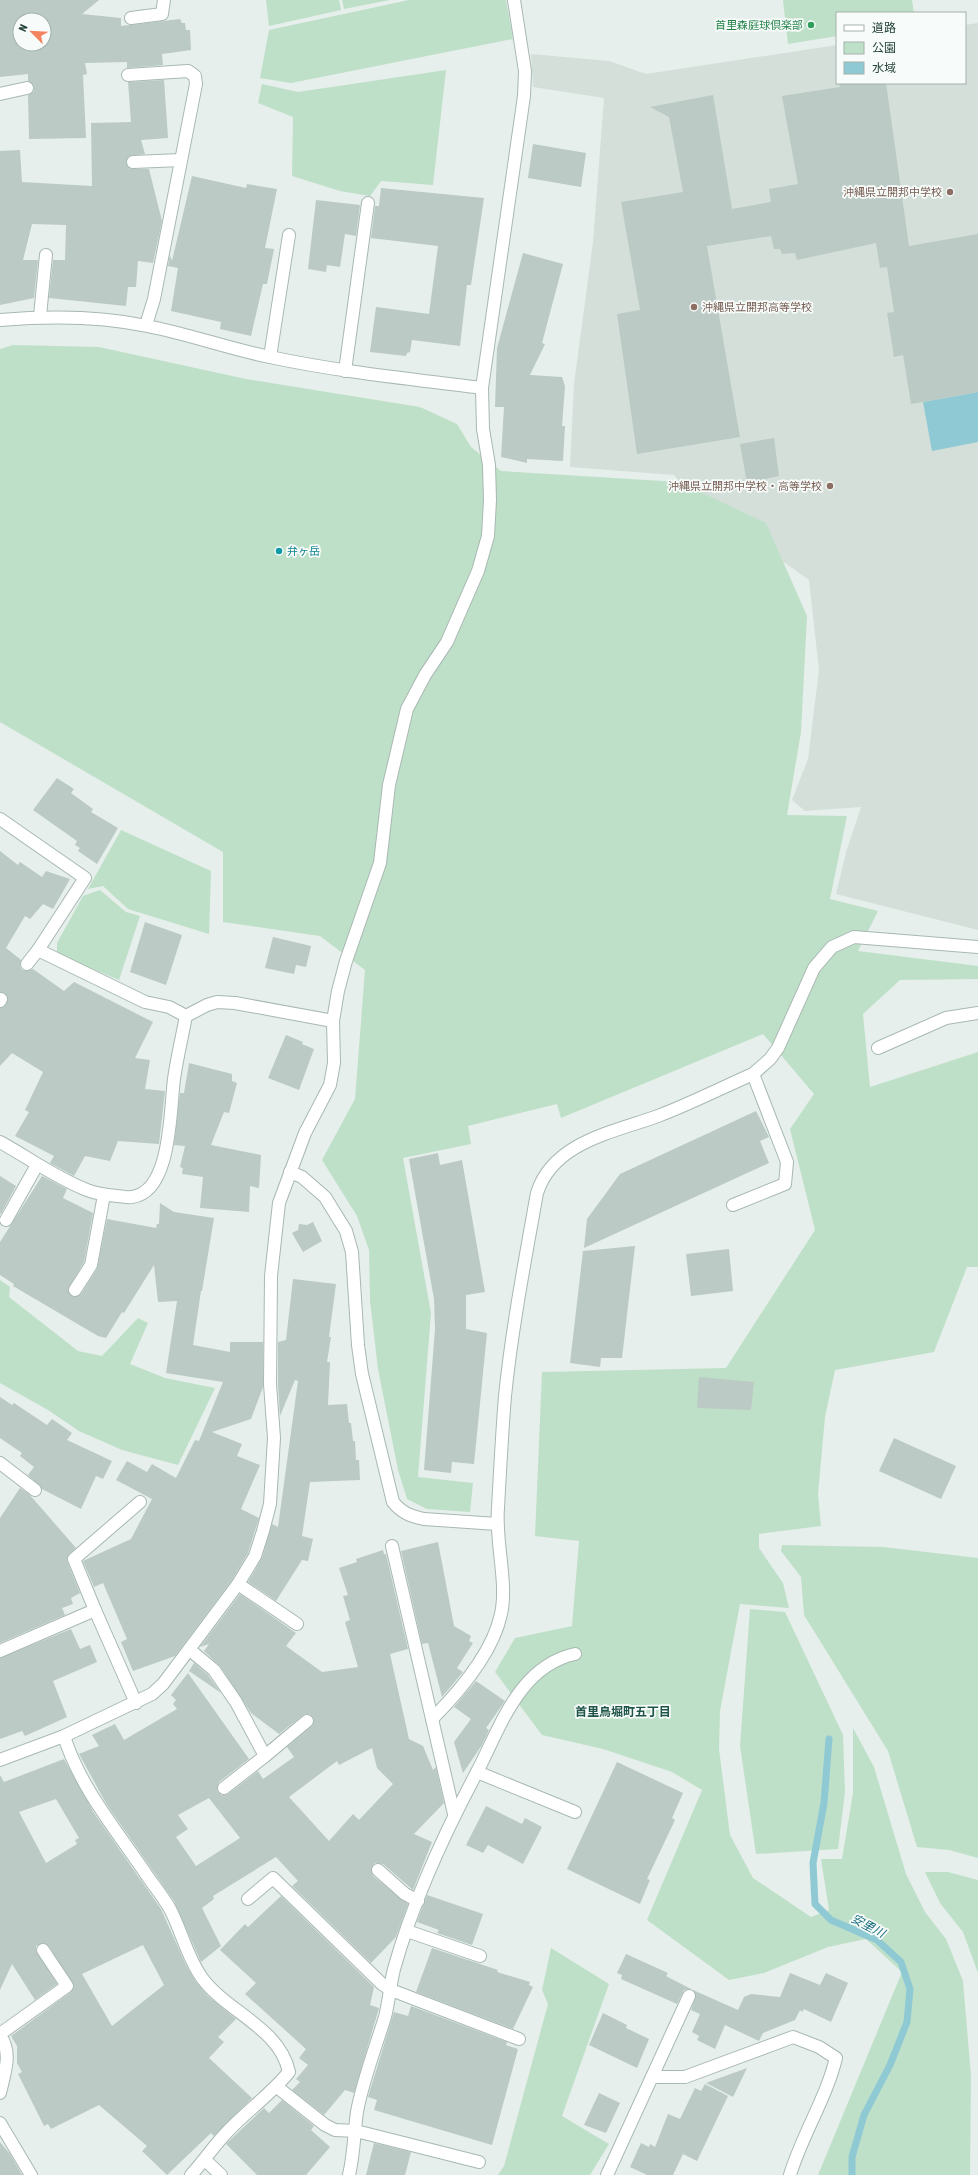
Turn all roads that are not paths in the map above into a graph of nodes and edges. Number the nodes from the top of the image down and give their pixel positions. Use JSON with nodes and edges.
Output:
{"nodes":[{"id":1,"x":164,"y":0,"type":"edge"},
{"id":2,"x":514,"y":0,"type":"edge"},
{"id":3,"x":131,"y":18,"type":"dead end"},
{"id":4,"x":128,"y":75,"type":"dead end"},
{"id":5,"x":26,"y":88,"type":"dead end"},
{"id":6,"x":0,"y":94,"type":"edge"},
{"id":7,"x":181,"y":160,"type":"junction"},
{"id":8,"x":133,"y":162,"type":"dead end"},
{"id":9,"x":368,"y":203,"type":"dead end"},
{"id":10,"x":289,"y":235,"type":"dead end"},
{"id":11,"x":46,"y":255,"type":"dead end"},
{"id":12,"x":40,"y":316,"type":"junction"},
{"id":13,"x":0,"y":320,"type":"edge"},
{"id":14,"x":146,"y":325,"type":"junction"},
{"id":15,"x":270,"y":357,"type":"junction"},
{"id":16,"x":345,"y":371,"type":"junction"},
{"id":17,"x":482,"y":388,"type":"junction"},
{"id":18,"x":0,"y":819,"type":"edge"},
{"id":19,"x":978,"y":948,"type":"edge"},
{"id":20,"x":38,"y":950,"type":"junction"},
{"id":21,"x":27,"y":964,"type":"dead end"},
{"id":22,"x":978,"y":1013,"type":"edge"},
{"id":23,"x":186,"y":1016,"type":"junction"},
{"id":24,"x":333,"y":1021,"type":"junction"},
{"id":25,"x":878,"y":1048,"type":"dead end"},
{"id":26,"x":753,"y":1074,"type":"junction"},
{"id":27,"x":0,"y":1142,"type":"edge"},
{"id":28,"x":37,"y":1165,"type":"junction"},
{"id":29,"x":290,"y":1172,"type":"junction"},
{"id":30,"x":104,"y":1195,"type":"junction"},
{"id":31,"x":733,"y":1205,"type":"dead end"},
{"id":32,"x":6,"y":1220,"type":"dead end"},
{"id":33,"x":75,"y":1290,"type":"dead end"},
{"id":34,"x":0,"y":1463,"type":"edge"},
{"id":35,"x":35,"y":1490,"type":"dead end"},
{"id":36,"x":140,"y":1502,"type":"dead end"},
{"id":37,"x":497,"y":1524,"type":"junction"},
{"id":38,"x":392,"y":1546,"type":"dead end"},
{"id":39,"x":238,"y":1584,"type":"junction"},
{"id":40,"x":94,"y":1610,"type":"junction"},
{"id":41,"x":297,"y":1624,"type":"dead end"},
{"id":42,"x":190,"y":1650,"type":"junction"},
{"id":43,"x":0,"y":1651,"type":"edge"},
{"id":44,"x":575,"y":1654,"type":"dead end"},
{"id":45,"x":136,"y":1703,"type":"junction"},
{"id":46,"x":432,"y":1719,"type":"junction"},
{"id":47,"x":307,"y":1721,"type":"dead end"},
{"id":48,"x":64,"y":1736,"type":"junction"},
{"id":49,"x":266,"y":1756,"type":"junction"},
{"id":50,"x":0,"y":1760,"type":"edge"},
{"id":51,"x":477,"y":1772,"type":"junction"},
{"id":52,"x":224,"y":1788,"type":"dead end"},
{"id":53,"x":575,"y":1812,"type":"dead end"},
{"id":54,"x":454,"y":1814,"type":"junction"},
{"id":55,"x":378,"y":1870,"type":"dead end"},
{"id":56,"x":248,"y":1899,"type":"dead end"},
{"id":57,"x":418,"y":1901,"type":"junction"},
{"id":58,"x":407,"y":1931,"type":"junction"},
{"id":59,"x":43,"y":1950,"type":"dead end"},
{"id":60,"x":480,"y":1956,"type":"dead end"},
{"id":61,"x":391,"y":1990,"type":"junction"},
{"id":62,"x":689,"y":1996,"type":"dead end"},
{"id":63,"x":0,"y":2035,"type":"edge"},
{"id":64,"x":519,"y":2039,"type":"dead end"},
{"id":65,"x":652,"y":2077,"type":"junction"},
{"id":66,"x":277,"y":2087,"type":"junction"},
{"id":67,"x":0,"y":2093,"type":"edge"},
{"id":68,"x":0,"y":2123,"type":"edge"},
{"id":69,"x":356,"y":2131,"type":"junction"},
{"id":70,"x":206,"y":2160,"type":"junction"},
{"id":71,"x":479,"y":2162,"type":"dead end"},
{"id":72,"x":31,"y":2175,"type":"edge"},
{"id":73,"x":191,"y":2175,"type":"edge"},
{"id":74,"x":221,"y":2175,"type":"edge"},
{"id":75,"x":349,"y":2175,"type":"edge"},
{"id":76,"x":607,"y":2175,"type":"edge"},
{"id":77,"x":790,"y":2175,"type":"edge"}],
"edges":[{"from":1,"to":3,"type":"street"},
{"from":2,"to":17,"type":"street"},
{"from":4,"to":7,"type":"street"},
{"from":5,"to":6,"type":"street"},
{"from":7,"to":8,"type":"street"},
{"from":7,"to":14,"type":"street"},
{"from":9,"to":16,"type":"street"},
{"from":10,"to":15,"type":"street"},
{"from":11,"to":12,"type":"street"},
{"from":12,"to":13,"type":"street"},
{"from":12,"to":14,"type":"street"},
{"from":14,"to":15,"type":"street"},
{"from":15,"to":16,"type":"street"},
{"from":16,"to":17,"type":"street"},
{"from":17,"to":24,"type":"street"},
{"from":18,"to":20,"type":"street"},
{"from":19,"to":26,"type":"street"},
{"from":20,"to":21,"type":"street"},
{"from":20,"to":23,"type":"street"},
{"from":22,"to":25,"type":"street"},
{"from":23,"to":24,"type":"street"},
{"from":23,"to":30,"type":"street"},
{"from":24,"to":29,"type":"street"},
{"from":26,"to":31,"type":"street"},
{"from":26,"to":37,"type":"street"},
{"from":27,"to":28,"type":"street"},
{"from":28,"to":30,"type":"street"},
{"from":28,"to":32,"type":"street"},
{"from":29,"to":37,"type":"street"},
{"from":29,"to":39,"type":"street"},
{"from":30,"to":33,"type":"street"},
{"from":34,"to":35,"type":"street"},
{"from":36,"to":40,"type":"street"},
{"from":37,"to":46,"type":"street"},
{"from":38,"to":46,"type":"street"},
{"from":39,"to":41,"type":"street"},
{"from":39,"to":42,"type":"street"},
{"from":40,"to":43,"type":"street"},
{"from":40,"to":45,"type":"street"},
{"from":42,"to":45,"type":"street"},
{"from":42,"to":49,"type":"street"},
{"from":44,"to":51,"type":"street"},
{"from":45,"to":48,"type":"street"},
{"from":46,"to":54,"type":"street"},
{"from":47,"to":49,"type":"street"},
{"from":48,"to":50,"type":"street"},
{"from":48,"to":66,"type":"street"},
{"from":49,"to":52,"type":"street"},
{"from":51,"to":53,"type":"street"},
{"from":51,"to":54,"type":"street"},
{"from":54,"to":57,"type":"street"},
{"from":55,"to":57,"type":"street"},
{"from":56,"to":61,"type":"street"},
{"from":57,"to":58,"type":"street"},
{"from":58,"to":60,"type":"street"},
{"from":58,"to":61,"type":"street"},
{"from":59,"to":63,"type":"street"},
{"from":61,"to":64,"type":"street"},
{"from":61,"to":69,"type":"street"},
{"from":62,"to":65,"type":"street"},
{"from":63,"to":67,"type":"street"},
{"from":65,"to":76,"type":"street"},
{"from":65,"to":77,"type":"street"},
{"from":66,"to":69,"type":"street"},
{"from":66,"to":70,"type":"street"},
{"from":68,"to":72,"type":"street"},
{"from":69,"to":71,"type":"street"},
{"from":69,"to":75,"type":"street"},
{"from":70,"to":73,"type":"street"},
{"from":70,"to":74,"type":"street"}]}
